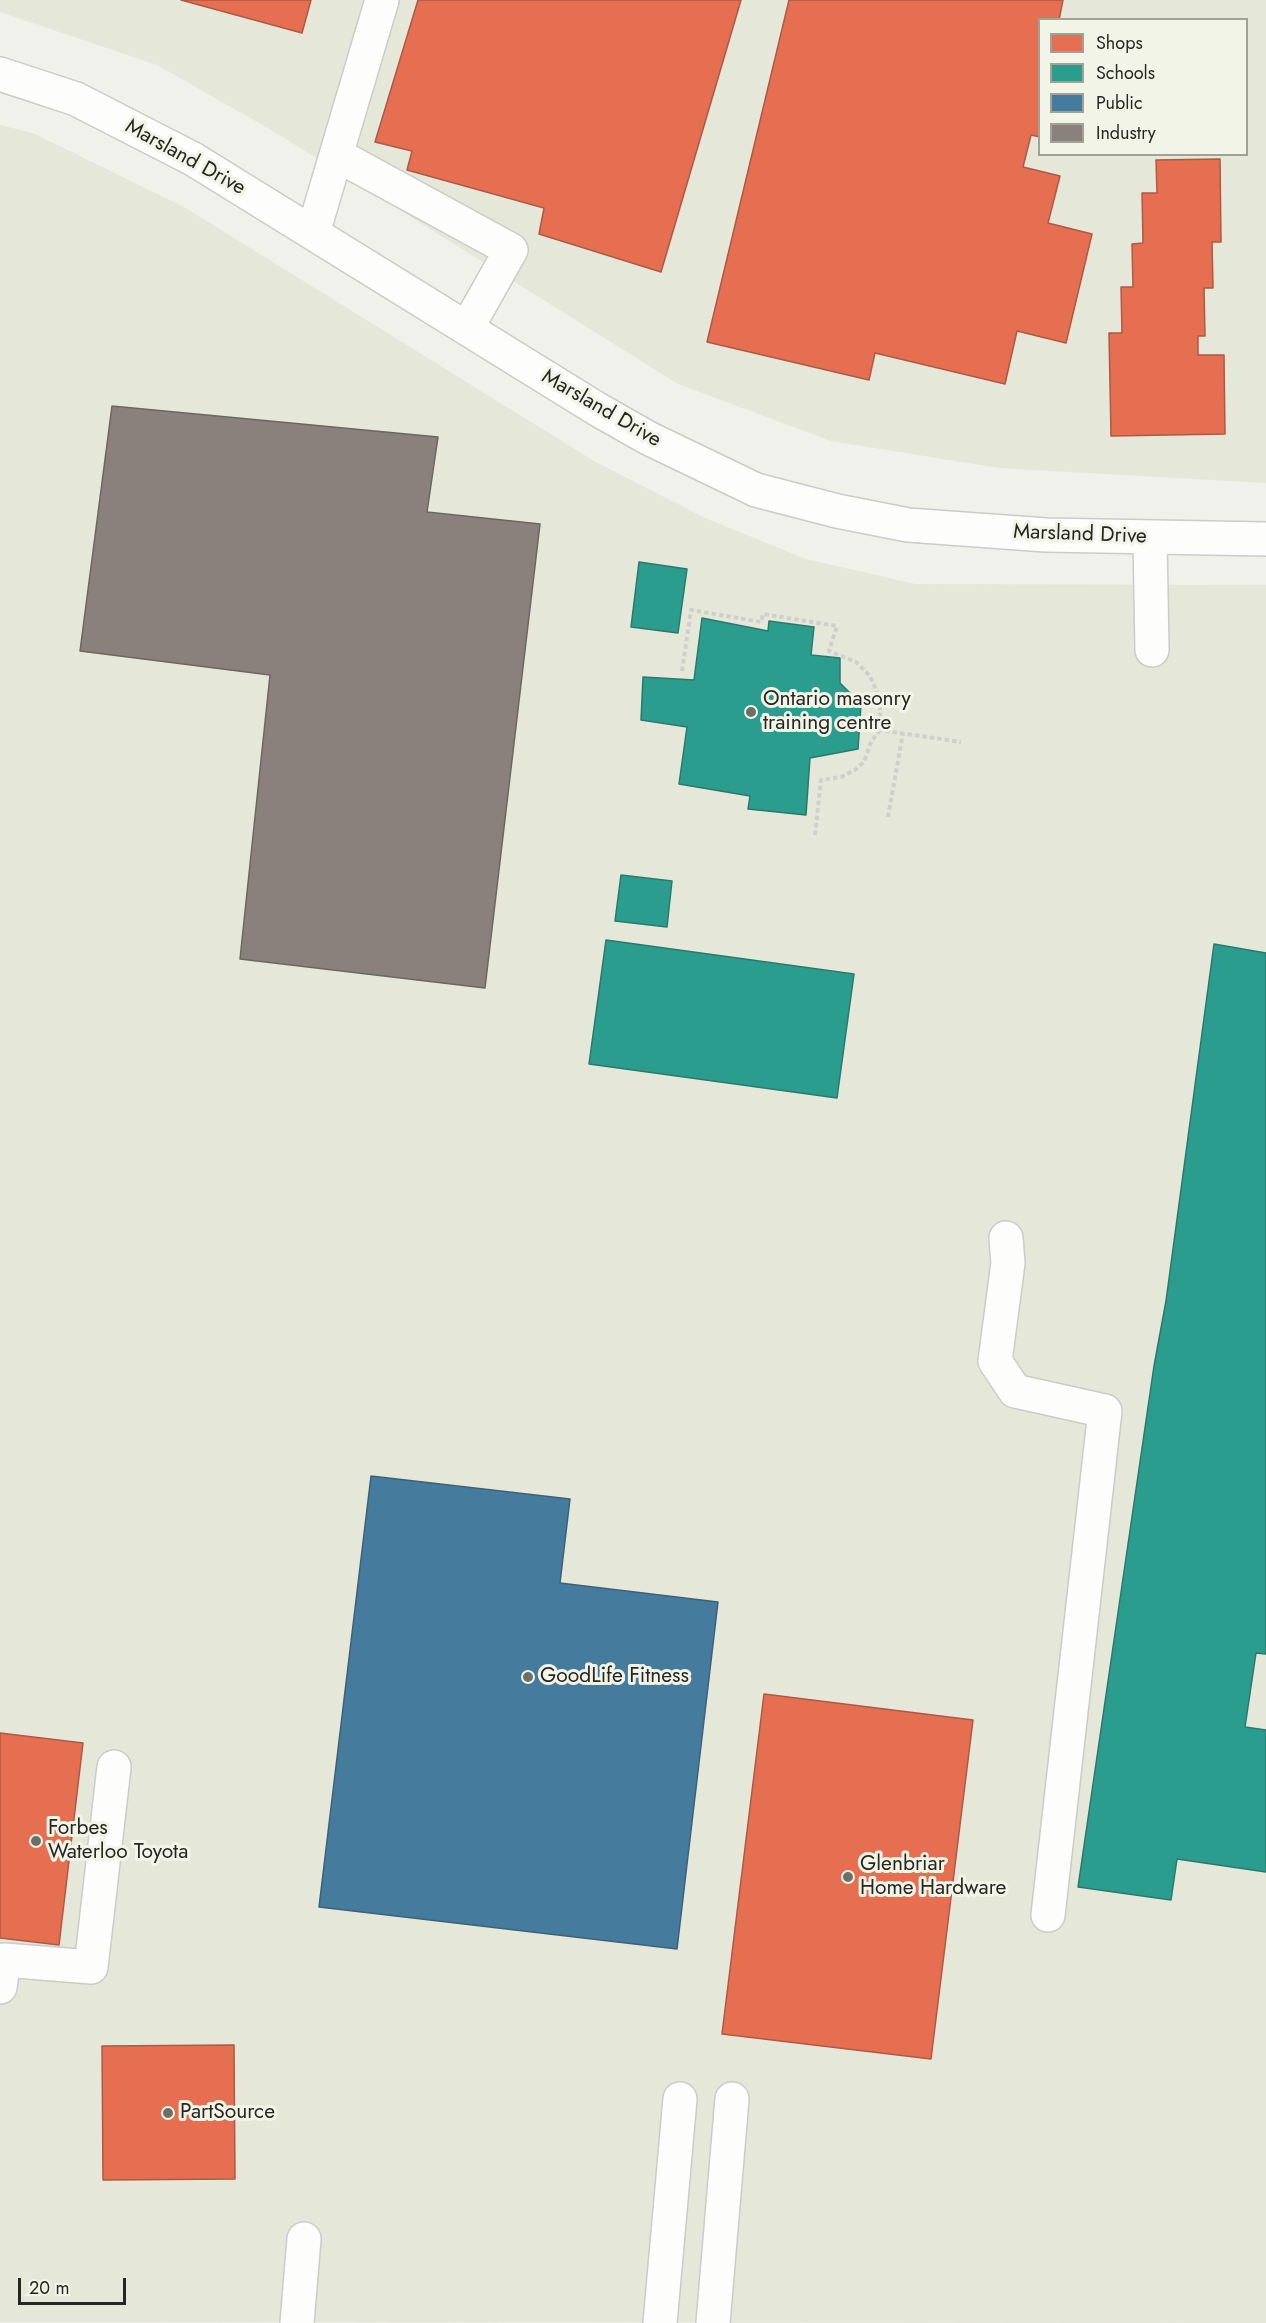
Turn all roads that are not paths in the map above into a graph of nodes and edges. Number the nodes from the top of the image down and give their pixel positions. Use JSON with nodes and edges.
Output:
{"nodes":[{"id":1,"x":382,"y":0,"type":"edge"},
{"id":2,"x":0,"y":74,"type":"edge"},
{"id":3,"x":337,"y":155,"type":"junction"},
{"id":4,"x":314,"y":233,"type":"junction"},
{"id":5,"x":467,"y":328,"type":"junction"},
{"id":6,"x":1150,"y":538,"type":"junction"},
{"id":7,"x":1266,"y":539,"type":"edge"},
{"id":8,"x":1152,"y":650,"type":"dead end"},
{"id":9,"x":1006,"y":1238,"type":"dead end"},
{"id":10,"x":114,"y":1767,"type":"dead end"},
{"id":11,"x":1048,"y":1915,"type":"dead end"},
{"id":12,"x":0,"y":1987,"type":"edge"},
{"id":13,"x":680,"y":2099,"type":"dead end"},
{"id":14,"x":732,"y":2099,"type":"dead end"},
{"id":15,"x":304,"y":2239,"type":"dead end"},
{"id":16,"x":297,"y":2323,"type":"edge"},
{"id":17,"x":660,"y":2323,"type":"edge"},
{"id":18,"x":713,"y":2323,"type":"edge"}],
"edges":[{"from":1,"to":3,"type":"street"},
{"from":2,"to":4,"type":"street","name":"Marsland Drive"},
{"from":3,"to":4,"type":"street"},
{"from":3,"to":5,"type":"street"},
{"from":4,"to":5,"type":"street","name":"Marsland Drive"},
{"from":5,"to":6,"type":"street","name":"Marsland Drive"},
{"from":6,"to":7,"type":"street","name":"Marsland Drive"},
{"from":6,"to":8,"type":"street"},
{"from":9,"to":11,"type":"street"},
{"from":10,"to":12,"type":"street"},
{"from":13,"to":17,"type":"street"},
{"from":14,"to":18,"type":"street"},
{"from":15,"to":16,"type":"street"}]}
